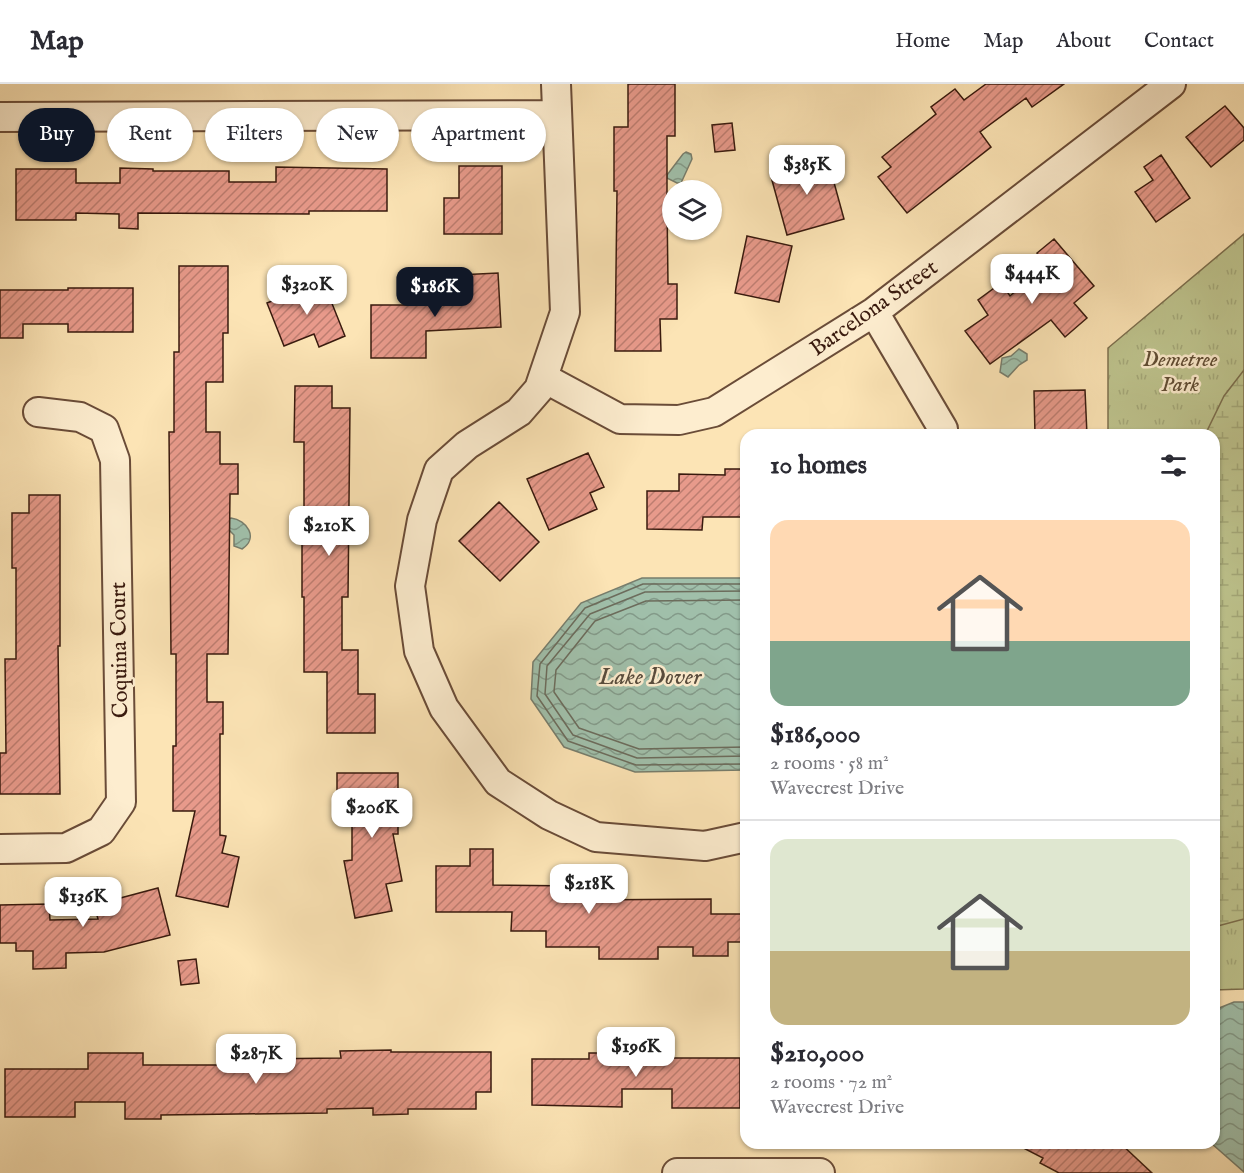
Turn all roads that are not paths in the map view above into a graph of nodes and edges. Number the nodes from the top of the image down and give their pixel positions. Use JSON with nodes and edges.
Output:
{"nodes":[{"id":1,"x":556,"y":84,"type":"edge"},
{"id":2,"x":1171,"y":84,"type":"edge"},
{"id":3,"x":556,"y":115,"type":"junction"},
{"id":4,"x":0,"y":117,"type":"edge"},
{"id":5,"x":874,"y":312,"type":"junction"},
{"id":6,"x":544,"y":378,"type":"junction"},
{"id":7,"x":38,"y":412,"type":"dead end"},
{"id":8,"x":943,"y":429,"type":"dead end"},
{"id":9,"x":740,"y":838,"type":"edge"},
{"id":10,"x":0,"y":849,"type":"edge"},
{"id":11,"x":677,"y":1173,"type":"edge"},
{"id":12,"x":820,"y":1173,"type":"edge"}],
"edges":[{"from":1,"to":3,"type":"street"},
{"from":2,"to":5,"type":"street","name":"Barcelona Street"},
{"from":3,"to":4,"type":"street"},
{"from":3,"to":6,"type":"street"},
{"from":5,"to":6,"type":"street","name":"Barcelona Street"},
{"from":5,"to":8,"type":"street"},
{"from":6,"to":9,"type":"street"},
{"from":7,"to":10,"type":"street","name":"Coquina Court"},
{"from":11,"to":12,"type":"street"}]}
